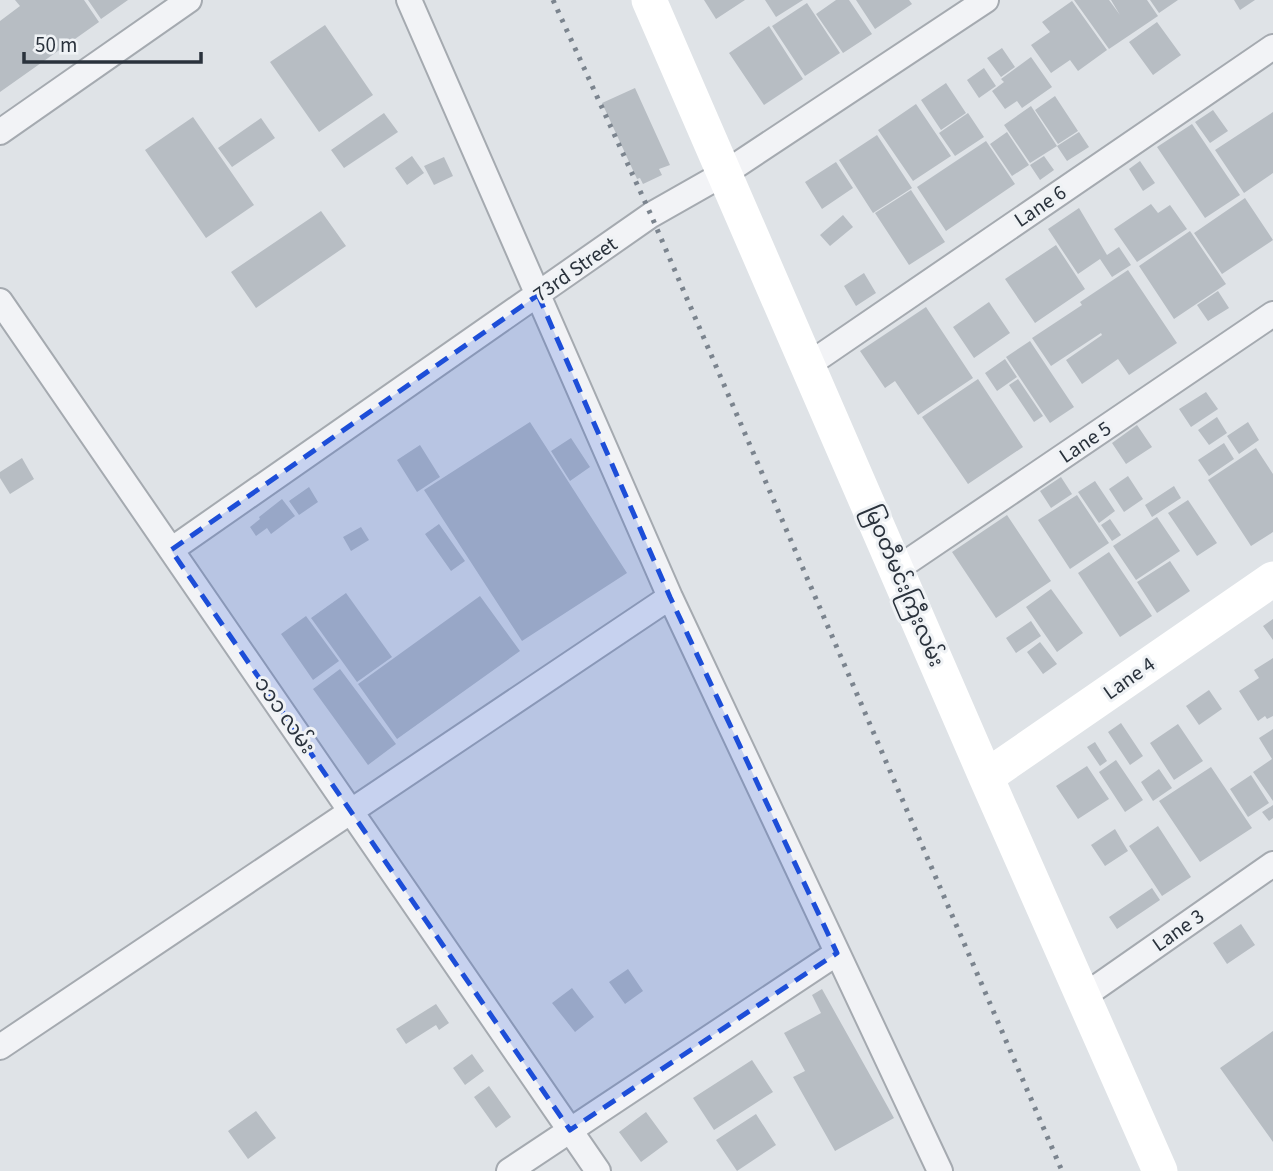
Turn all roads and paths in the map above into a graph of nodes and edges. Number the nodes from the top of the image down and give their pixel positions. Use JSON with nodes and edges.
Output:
{"nodes":[{"id":1,"x":189,"y":0,"type":"edge"},
{"id":2,"x":409,"y":0,"type":"edge"},
{"id":3,"x":986,"y":0,"type":"edge"},
{"id":4,"x":656,"y":3,"type":"edge"},
{"id":5,"x":1273,"y":47,"type":"edge"},
{"id":6,"x":0,"y":132,"type":"edge"},
{"id":7,"x":725,"y":173,"type":"junction"},
{"id":8,"x":538,"y":295,"type":"junction"},
{"id":9,"x":0,"y":300,"type":"edge"},
{"id":10,"x":1273,"y":314,"type":"edge"},
{"id":11,"x":808,"y":365,"type":"junction"},
{"id":12,"x":171,"y":550,"type":"junction"},
{"id":13,"x":897,"y":569,"type":"junction"},
{"id":14,"x":1273,"y":579,"type":"edge"},
{"id":15,"x":670,"y":597,"type":"junction"},
{"id":16,"x":986,"y":777,"type":"junction"},
{"id":17,"x":351,"y":811,"type":"junction"},
{"id":18,"x":1273,"y":864,"type":"edge"},
{"id":19,"x":837,"y":953,"type":"junction"},
{"id":20,"x":1084,"y":996,"type":"junction"},
{"id":21,"x":0,"y":1047,"type":"edge"},
{"id":22,"x":570,"y":1130,"type":"junction"},
{"id":23,"x":509,"y":1171,"type":"edge"},
{"id":24,"x":598,"y":1171,"type":"edge"},
{"id":25,"x":940,"y":1171,"type":"edge"},
{"id":26,"x":1160,"y":1171,"type":"edge"}],
"edges":[{"from":1,"to":6,"type":"street"},
{"from":2,"to":8,"type":"street"},
{"from":3,"to":7,"type":"street","name":"73rd Street"},
{"from":4,"to":7,"type":"main road","name":"မြဝတီမင်းကြီးလမ်း"},
{"from":5,"to":11,"type":"street","name":"Lane 6"},
{"from":7,"to":8,"type":"street","name":"73rd Street"},
{"from":7,"to":11,"type":"main road","name":"မြဝတီမင်းကြီးလမ်း"},
{"from":8,"to":12,"type":"street","name":"73rd Street"},
{"from":8,"to":15,"type":"street"},
{"from":9,"to":12,"type":"street","name":"၁၁၁ လမ်း"},
{"from":10,"to":13,"type":"street","name":"Lane 5"},
{"from":11,"to":13,"type":"main road","name":"မြဝတီမင်းကြီးလမ်း"},
{"from":12,"to":17,"type":"street","name":"၁၁၁ လမ်း"},
{"from":13,"to":16,"type":"main road","name":"မြဝတီမင်းကြီးလမ်း"},
{"from":14,"to":16,"type":"main road","name":"Lane 4"},
{"from":15,"to":17,"type":"street"},
{"from":15,"to":19,"type":"street"},
{"from":16,"to":20,"type":"main road","name":"မြဝတီမင်းကြီးလမ်း"},
{"from":17,"to":21,"type":"street"},
{"from":17,"to":22,"type":"street","name":"၁၁၁ လမ်း"},
{"from":18,"to":20,"type":"street","name":"Lane 3"},
{"from":19,"to":22,"type":"street"},
{"from":19,"to":25,"type":"street"},
{"from":20,"to":26,"type":"main road","name":"မြဝတီမင်းကြီးလမ်း"},
{"from":22,"to":23,"type":"street"},
{"from":22,"to":24,"type":"street","name":"၁၁၁ လမ်း"}]}
